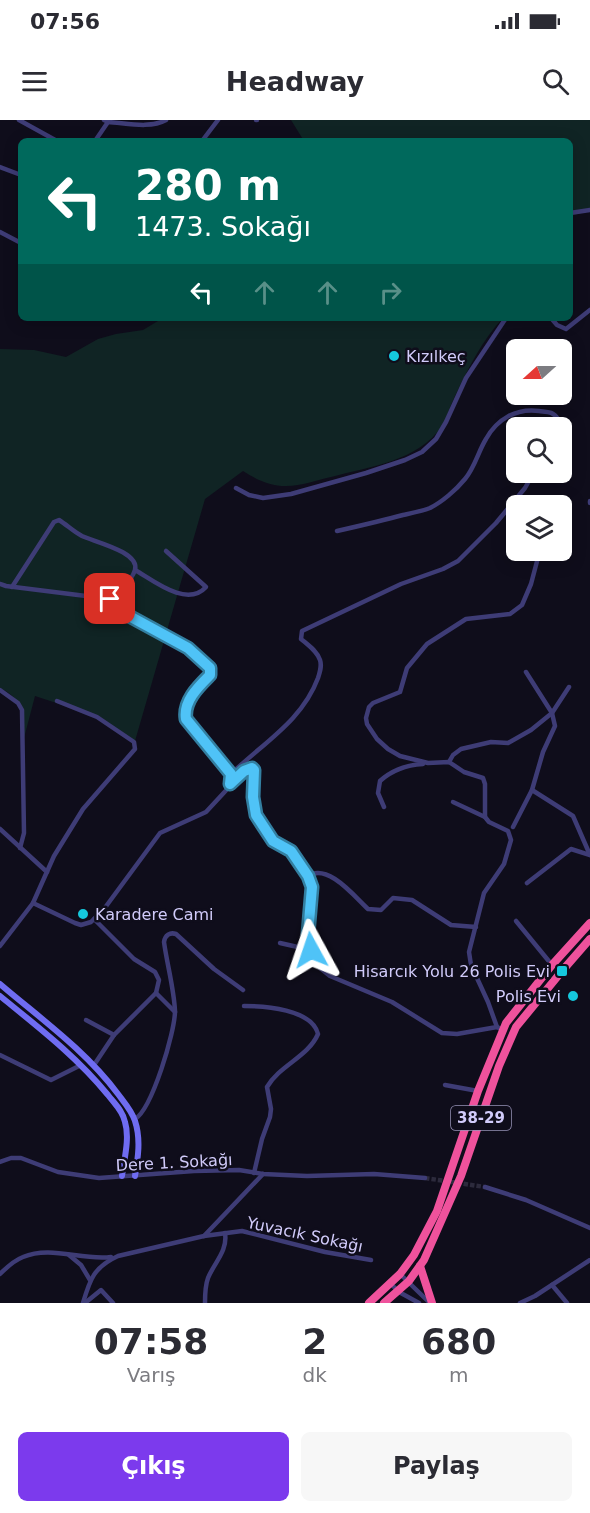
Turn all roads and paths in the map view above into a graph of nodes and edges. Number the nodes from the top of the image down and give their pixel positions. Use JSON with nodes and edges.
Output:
{"nodes":[{"id":1,"x":19,"y":120,"type":"edge"},
{"id":2,"x":166,"y":120,"type":"edge"},
{"id":3,"x":218,"y":120,"type":"edge"},
{"id":4,"x":106,"y":121,"type":"edge"},
{"id":5,"x":52,"y":138,"type":"edge"},
{"id":6,"x":97,"y":138,"type":"edge"},
{"id":7,"x":204,"y":138,"type":"edge"},
{"id":8,"x":0,"y":167,"type":"edge"},
{"id":9,"x":18,"y":174,"type":"edge"},
{"id":10,"x":590,"y":210,"type":"edge"},
{"id":11,"x":573,"y":213,"type":"edge"},
{"id":12,"x":0,"y":232,"type":"edge"},
{"id":13,"x":18,"y":241,"type":"edge"},
{"id":14,"x":590,"y":310,"type":"edge"},
{"id":15,"x":504,"y":321,"type":"edge"},
{"id":16,"x":554,"y":321,"type":"edge"},
{"id":17,"x":557,"y":417,"type":"edge"},
{"id":18,"x":528,"y":483,"type":"edge"},
{"id":19,"x":236,"y":488,"type":"dead end"},
{"id":20,"x":336,"y":531,"type":"dead end"},
{"id":21,"x":166,"y":551,"type":"dead end"},
{"id":22,"x":537,"y":561,"type":"edge"},
{"id":23,"x":135,"y":570,"type":"junction"},
{"id":24,"x":0,"y":584,"type":"edge"},
{"id":25,"x":12,"y":587,"type":"junction"},
{"id":26,"x":112,"y":601,"type":"junction"},
{"id":27,"x":526,"y":672,"type":"dead end"},
{"id":28,"x":569,"y":687,"type":"dead end"},
{"id":29,"x":0,"y":690,"type":"edge"},
{"id":30,"x":57,"y":701,"type":"dead end"},
{"id":31,"x":552,"y":713,"type":"junction"},
{"id":32,"x":449,"y":762,"type":"junction"},
{"id":33,"x":428,"y":763,"type":"junction"},
{"id":34,"x":231,"y":774,"type":"junction"},
{"id":35,"x":230,"y":784,"type":"junction"},
{"id":36,"x":532,"y":790,"type":"junction"},
{"id":37,"x":453,"y":802,"type":"dead end"},
{"id":38,"x":384,"y":807,"type":"dead end"},
{"id":39,"x":485,"y":817,"type":"junction"},
{"id":40,"x":513,"y":826,"type":"dead end"},
{"id":41,"x":0,"y":830,"type":"edge"},
{"id":42,"x":20,"y":848,"type":"junction"},
{"id":43,"x":47,"y":872,"type":"junction"},
{"id":44,"x":308,"y":876,"type":"junction"},
{"id":45,"x":527,"y":884,"type":"dead end"},
{"id":46,"x":33,"y":903,"type":"junction"},
{"id":47,"x":94,"y":919,"type":"junction"},
{"id":48,"x":516,"y":921,"type":"dead end"},
{"id":49,"x":590,"y":923,"type":"edge"},
{"id":50,"x":476,"y":927,"type":"junction"},
{"id":51,"x":590,"y":939,"type":"edge"},
{"id":52,"x":280,"y":943,"type":"dead end"},
{"id":53,"x":0,"y":946,"type":"edge"},
{"id":54,"x":311,"y":950,"type":"junction"},
{"id":55,"x":552,"y":965,"type":"junction"},
{"id":56,"x":0,"y":984,"type":"edge"},
{"id":57,"x":243,"y":990,"type":"dead end"},
{"id":58,"x":156,"y":993,"type":"junction"},
{"id":59,"x":0,"y":996,"type":"edge"},
{"id":60,"x":244,"y":1006,"type":"dead end"},
{"id":61,"x":175,"y":1012,"type":"junction"},
{"id":62,"x":86,"y":1020,"type":"dead end"},
{"id":63,"x":500,"y":1029,"type":"junction"},
{"id":64,"x":114,"y":1035,"type":"junction"},
{"id":65,"x":0,"y":1055,"type":"edge"},
{"id":66,"x":81,"y":1065,"type":"junction"},
{"id":67,"x":94,"y":1065,"type":"junction"},
{"id":68,"x":445,"y":1085,"type":"dead end"},
{"id":69,"x":478,"y":1091,"type":"junction"},
{"id":70,"x":135,"y":1119,"type":"junction"},
{"id":71,"x":0,"y":1155,"type":"edge"},
{"id":72,"x":3,"y":1160,"type":"edge"},
{"id":73,"x":254,"y":1173,"type":"junction"},
{"id":74,"x":263,"y":1174,"type":"junction"},
{"id":75,"x":122,"y":1176,"type":"junction"},
{"id":76,"x":135,"y":1176,"type":"junction"},
{"id":77,"x":425,"y":1178,"type":"tunnel mouth"},
{"id":78,"x":485,"y":1187,"type":"tunnel mouth"},
{"id":79,"x":590,"y":1228,"type":"edge"},
{"id":80,"x":225,"y":1233,"type":"junction"},
{"id":81,"x":204,"y":1236,"type":"junction"},
{"id":82,"x":68,"y":1254,"type":"junction"},
{"id":83,"x":118,"y":1256,"type":"junction"},
{"id":84,"x":371,"y":1260,"type":"dead end"},
{"id":85,"x":590,"y":1260,"type":"edge"},
{"id":86,"x":420,"y":1266,"type":"junction"},
{"id":87,"x":0,"y":1272,"type":"edge"},
{"id":88,"x":400,"y":1274,"type":"junction"},
{"id":89,"x":90,"y":1280,"type":"junction"},
{"id":90,"x":410,"y":1281,"type":"junction"},
{"id":91,"x":390,"y":1283,"type":"junction"},
{"id":92,"x":552,"y":1285,"type":"junction"},
{"id":93,"x":399,"y":1292,"type":"junction"},
{"id":94,"x":84,"y":1303,"type":"edge"},
{"id":95,"x":113,"y":1303,"type":"edge"},
{"id":96,"x":205,"y":1303,"type":"edge"},
{"id":97,"x":369,"y":1303,"type":"edge"},
{"id":98,"x":384,"y":1303,"type":"edge"},
{"id":99,"x":419,"y":1303,"type":"edge"},
{"id":100,"x":431,"y":1303,"type":"edge"},
{"id":101,"x":520,"y":1303,"type":"edge"},
{"id":102,"x":567,"y":1303,"type":"edge"}],
"edges":[{"from":1,"to":5,"type":"street"},
{"from":2,"to":4,"type":"street"},
{"from":3,"to":7,"type":"street"},
{"from":4,"to":6,"type":"street"},
{"from":8,"to":9,"type":"street"},
{"from":10,"to":11,"type":"street"},
{"from":12,"to":13,"type":"street"},
{"from":14,"to":16,"type":"street"},
{"from":15,"to":19,"type":"street"},
{"from":17,"to":20,"type":"street"},
{"from":18,"to":34,"type":"street"},
{"from":21,"to":23,"type":"street"},
{"from":22,"to":33,"type":"street"},
{"from":23,"to":25,"type":"street"},
{"from":23,"to":26,"type":"street"},
{"from":24,"to":25,"type":"street"},
{"from":25,"to":26,"type":"street"},
{"from":26,"to":34,"type":"street"},
{"from":27,"to":31,"type":"street"},
{"from":28,"to":31,"type":"street"},
{"from":29,"to":42,"type":"street"},
{"from":30,"to":43,"type":"street"},
{"from":31,"to":32,"type":"street"},
{"from":31,"to":36,"type":"street"},
{"from":32,"to":33,"type":"street"},
{"from":32,"to":39,"type":"street"},
{"from":33,"to":38,"type":"street"},
{"from":34,"to":35,"type":"street"},
{"from":35,"to":44,"type":"street"},
{"from":35,"to":47,"type":"street"},
{"from":36,"to":40,"type":"street"},
{"from":36,"to":45,"type":"street"},
{"from":37,"to":39,"type":"street"},
{"from":39,"to":50,"type":"street"},
{"from":41,"to":42,"type":"street"},
{"from":42,"to":43,"type":"street"},
{"from":43,"to":46,"type":"street"},
{"from":44,"to":50,"type":"street"},
{"from":44,"to":54,"type":"street"},
{"from":46,"to":47,"type":"street"},
{"from":46,"to":53,"type":"street"},
{"from":47,"to":58,"type":"street"},
{"from":48,"to":55,"type":"street"},
{"from":49,"to":55,"type":"highway","number":"38-29"},
{"from":50,"to":63,"type":"street"},
{"from":51,"to":86,"type":"highway","number":"38-29"},
{"from":52,"to":54,"type":"street"},
{"from":54,"to":63,"type":"street"},
{"from":55,"to":63,"type":"highway","number":"38-29"},
{"from":56,"to":67,"type":"street"},
{"from":57,"to":61,"type":"street"},
{"from":58,"to":61,"type":"street"},
{"from":58,"to":64,"type":"street"},
{"from":59,"to":66,"type":"street"},
{"from":60,"to":73,"type":"street"},
{"from":61,"to":70,"type":"street"},
{"from":62,"to":64,"type":"street"},
{"from":63,"to":69,"type":"highway","number":"38-29"},
{"from":64,"to":67,"type":"street"},
{"from":65,"to":66,"type":"street"},
{"from":66,"to":75,"type":"street"},
{"from":67,"to":70,"type":"street"},
{"from":68,"to":69,"type":"street"},
{"from":69,"to":88,"type":"highway","number":"38-29"},
{"from":70,"to":76,"type":"street"},
{"from":71,"to":72,"type":"street"},
{"from":72,"to":75,"type":"street","name":"Dere 1. Sokağı"},
{"from":73,"to":74,"type":"street","name":"Dere 1. Sokağı"},
{"from":73,"to":76,"type":"street","name":"Dere 1. Sokağı"},
{"from":74,"to":77,"type":"street","name":"Dere 1. Sokağı"},
{"from":74,"to":81,"type":"street"},
{"from":75,"to":76,"type":"street","name":"Dere 1. Sokağı"},
{"from":78,"to":79,"type":"street"},
{"from":80,"to":81,"type":"street","name":"Yuvacık Sokağı"},
{"from":80,"to":84,"type":"street","name":"Yuvacık Sokağı"},
{"from":80,"to":96,"type":"street"},
{"from":81,"to":83,"type":"street","name":"Yuvacık Sokağı"},
{"from":82,"to":83,"type":"street"},
{"from":82,"to":87,"type":"street"},
{"from":82,"to":89,"type":"street"},
{"from":83,"to":89,"type":"street","name":"Yuvacık Sokağı"},
{"from":85,"to":92,"type":"street"},
{"from":86,"to":90,"type":"highway","number":"38-29"},
{"from":86,"to":100,"type":"highway"},
{"from":88,"to":90,"type":"street"},
{"from":88,"to":91,"type":"highway","number":"38-29"},
{"from":89,"to":94,"type":"street","name":"Yuvacık Sokağı"},
{"from":90,"to":93,"type":"highway","number":"38-29"},
{"from":90,"to":100,"type":"street"},
{"from":91,"to":93,"type":"street"},
{"from":91,"to":97,"type":"highway","number":"38-29"},
{"from":92,"to":101,"type":"street"},
{"from":92,"to":102,"type":"street"},
{"from":93,"to":98,"type":"highway","number":"38-29"},
{"from":93,"to":99,"type":"street"},
{"from":94,"to":95,"type":"street"}]}
